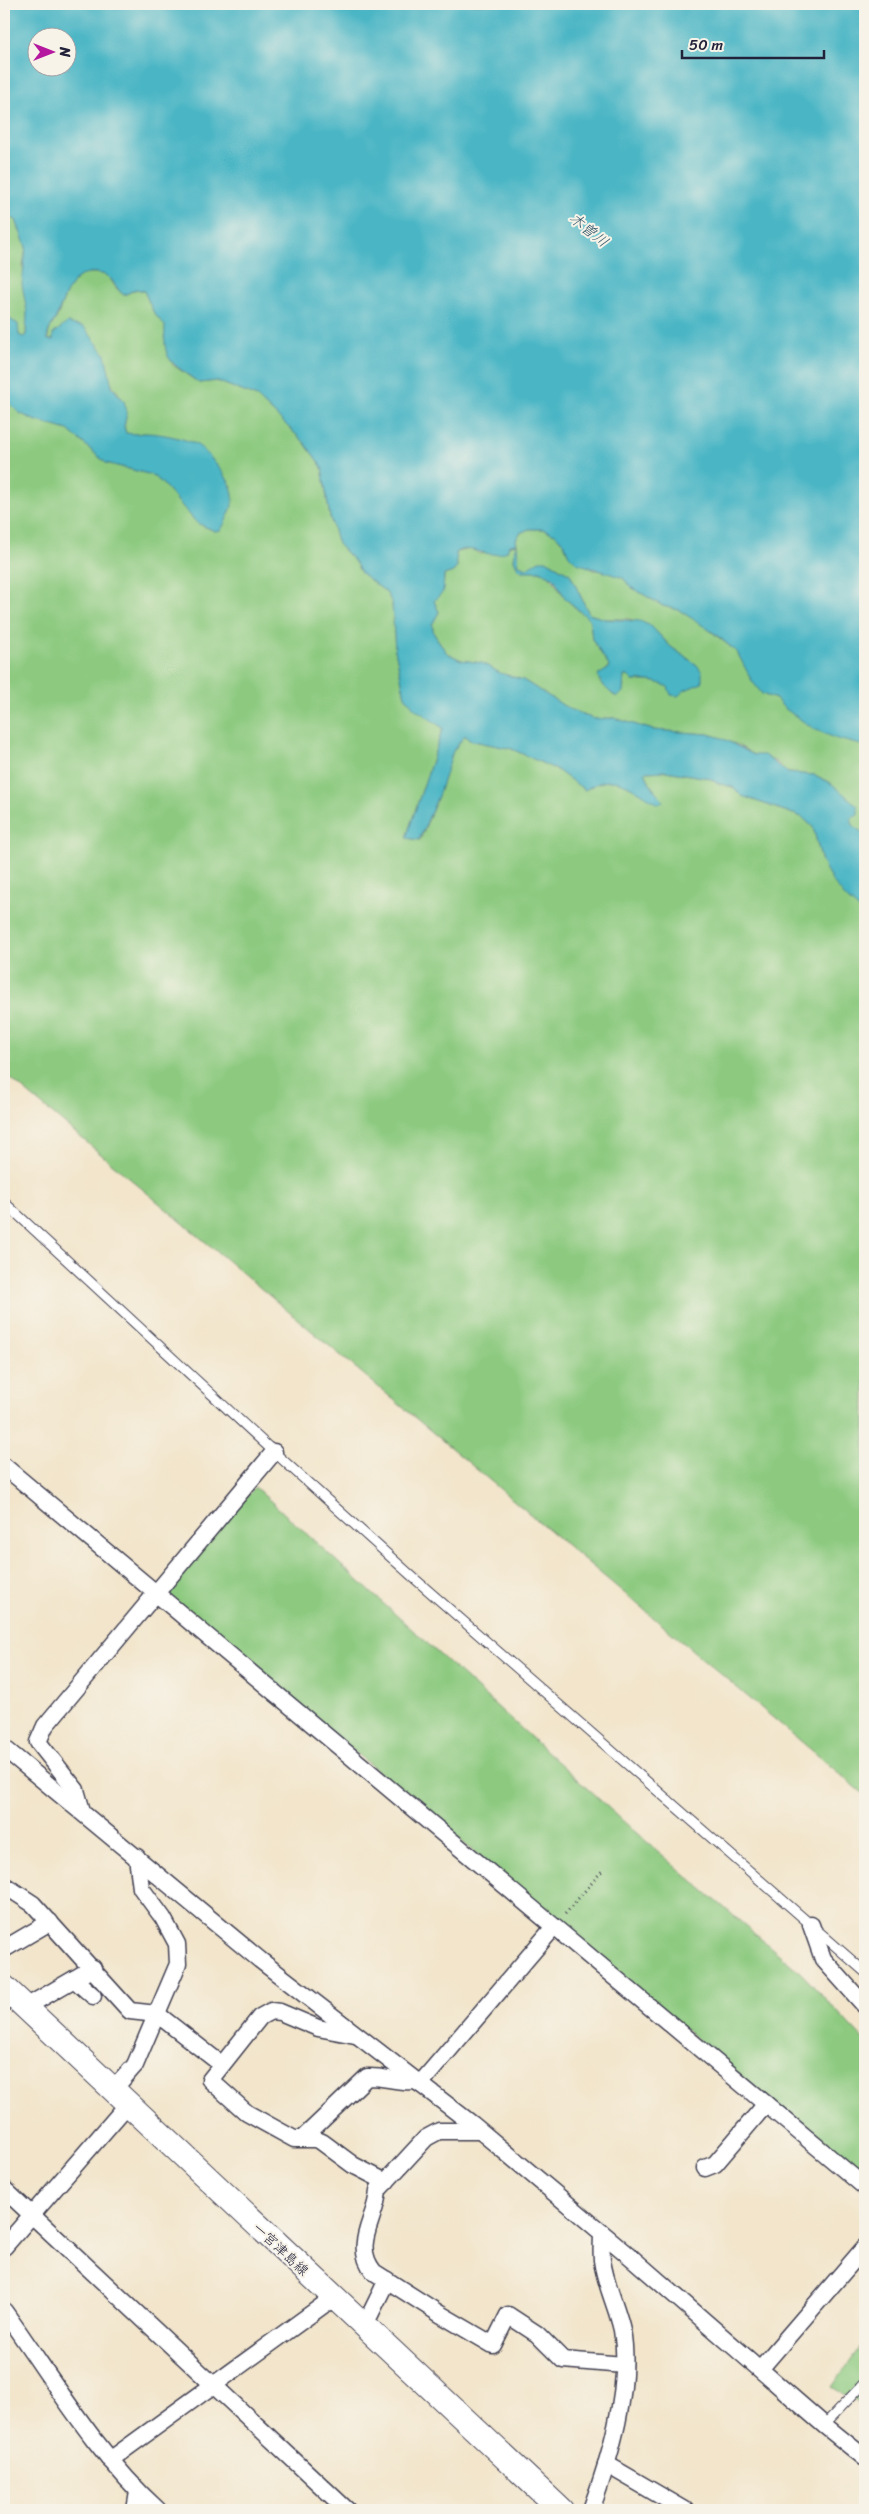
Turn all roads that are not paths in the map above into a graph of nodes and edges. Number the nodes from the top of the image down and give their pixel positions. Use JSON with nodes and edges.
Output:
{"nodes":[{"id":1,"x":4,"y":1202,"type":"edge"},
{"id":2,"x":274,"y":1452,"type":"junction"},
{"id":3,"x":4,"y":1466,"type":"edge"},
{"id":4,"x":156,"y":1594,"type":"junction"},
{"id":5,"x":4,"y":1748,"type":"edge"},
{"id":6,"x":82,"y":1811,"type":"junction"},
{"id":7,"x":136,"y":1856,"type":"junction"},
{"id":8,"x":4,"y":1885,"type":"edge"},
{"id":9,"x":50,"y":1922,"type":"junction"},
{"id":10,"x":811,"y":1925,"type":"junction"},
{"id":11,"x":554,"y":1927,"type":"junction"},
{"id":12,"x":4,"y":1949,"type":"edge"},
{"id":13,"x":93,"y":1968,"type":"junction"},
{"id":14,"x":865,"y":1972,"type":"edge"},
{"id":15,"x":74,"y":1979,"type":"junction"},
{"id":16,"x":4,"y":1986,"type":"edge"},
{"id":17,"x":93,"y":1996,"type":"dead end"},
{"id":18,"x":865,"y":2006,"type":"edge"},
{"id":19,"x":26,"y":2007,"type":"junction"},
{"id":20,"x":157,"y":2014,"type":"junction"},
{"id":21,"x":358,"y":2036,"type":"junction"},
{"id":22,"x":221,"y":2064,"type":"junction"},
{"id":23,"x":418,"y":2083,"type":"junction"},
{"id":24,"x":121,"y":2097,"type":"junction"},
{"id":25,"x":766,"y":2104,"type":"junction"},
{"id":26,"x":480,"y":2131,"type":"junction"},
{"id":27,"x":303,"y":2138,"type":"junction"},
{"id":28,"x":704,"y":2168,"type":"dead end"},
{"id":29,"x":386,"y":2182,"type":"junction"},
{"id":30,"x":865,"y":2187,"type":"edge"},
{"id":31,"x":4,"y":2189,"type":"edge"},
{"id":32,"x":31,"y":2215,"type":"junction"},
{"id":33,"x":602,"y":2233,"type":"junction"},
{"id":34,"x":4,"y":2247,"type":"edge"},
{"id":35,"x":865,"y":2247,"type":"edge"},
{"id":36,"x":387,"y":2280,"type":"junction"},
{"id":37,"x":333,"y":2298,"type":"junction"},
{"id":38,"x":4,"y":2310,"type":"edge"},
{"id":39,"x":364,"y":2327,"type":"junction"},
{"id":40,"x":624,"y":2365,"type":"junction"},
{"id":41,"x":760,"y":2369,"type":"junction"},
{"id":42,"x":865,"y":2382,"type":"edge"},
{"id":43,"x":214,"y":2387,"type":"junction"},
{"id":44,"x":824,"y":2425,"type":"junction"},
{"id":45,"x":865,"y":2458,"type":"edge"},
{"id":46,"x":110,"y":2460,"type":"junction"},
{"id":47,"x":606,"y":2464,"type":"junction"},
{"id":48,"x":138,"y":2492,"type":"junction"},
{"id":49,"x":134,"y":2510,"type":"edge"},
{"id":50,"x":158,"y":2510,"type":"edge"},
{"id":51,"x":347,"y":2510,"type":"edge"},
{"id":52,"x":561,"y":2510,"type":"edge"},
{"id":53,"x":591,"y":2510,"type":"edge"},
{"id":54,"x":685,"y":2510,"type":"edge"}],
"edges":[{"from":1,"to":2,"type":"lane"},
{"from":2,"to":4,"type":"street"},
{"from":2,"to":10,"type":"lane"},
{"from":3,"to":4,"type":"street"},
{"from":4,"to":6,"type":"street"},
{"from":4,"to":11,"type":"street"},
{"from":5,"to":6,"type":"street"},
{"from":6,"to":7,"type":"street"},
{"from":7,"to":20,"type":"street"},
{"from":7,"to":21,"type":"street"},
{"from":8,"to":9,"type":"street"},
{"from":9,"to":12,"type":"street"},
{"from":9,"to":13,"type":"street"},
{"from":10,"to":14,"type":"lane"},
{"from":10,"to":18,"type":"street"},
{"from":11,"to":23,"type":"street"},
{"from":11,"to":25,"type":"street"},
{"from":13,"to":15,"type":"street"},
{"from":13,"to":20,"type":"street"},
{"from":15,"to":17,"type":"street"},
{"from":15,"to":19,"type":"street"},
{"from":16,"to":19,"type":"main road","name":"一宮津島線"},
{"from":19,"to":24,"type":"main road","name":"一宮津島線"},
{"from":20,"to":22,"type":"street"},
{"from":20,"to":24,"type":"street"},
{"from":21,"to":22,"type":"street"},
{"from":21,"to":23,"type":"street"},
{"from":22,"to":27,"type":"street"},
{"from":23,"to":26,"type":"street"},
{"from":23,"to":27,"type":"street"},
{"from":24,"to":32,"type":"street"},
{"from":24,"to":37,"type":"main road","name":"一宮津島線"},
{"from":25,"to":28,"type":"street"},
{"from":25,"to":30,"type":"street"},
{"from":26,"to":29,"type":"street"},
{"from":26,"to":33,"type":"street"},
{"from":27,"to":29,"type":"street"},
{"from":29,"to":36,"type":"street"},
{"from":31,"to":32,"type":"street"},
{"from":32,"to":34,"type":"street"},
{"from":32,"to":43,"type":"street"},
{"from":33,"to":40,"type":"street"},
{"from":33,"to":41,"type":"street"},
{"from":35,"to":41,"type":"street"},
{"from":36,"to":39,"type":"street"},
{"from":36,"to":40,"type":"street"},
{"from":37,"to":39,"type":"main road","name":"一宮津島線"},
{"from":37,"to":43,"type":"street"},
{"from":38,"to":46,"type":"street"},
{"from":39,"to":52,"type":"main road","name":"一宮津島線"},
{"from":40,"to":47,"type":"street"},
{"from":41,"to":44,"type":"street"},
{"from":42,"to":44,"type":"lane"},
{"from":43,"to":46,"type":"street"},
{"from":43,"to":51,"type":"street"},
{"from":44,"to":45,"type":"street"},
{"from":46,"to":48,"type":"street"},
{"from":47,"to":53,"type":"street"},
{"from":47,"to":54,"type":"street"},
{"from":48,"to":49,"type":"street"},
{"from":48,"to":50,"type":"street"}]}
